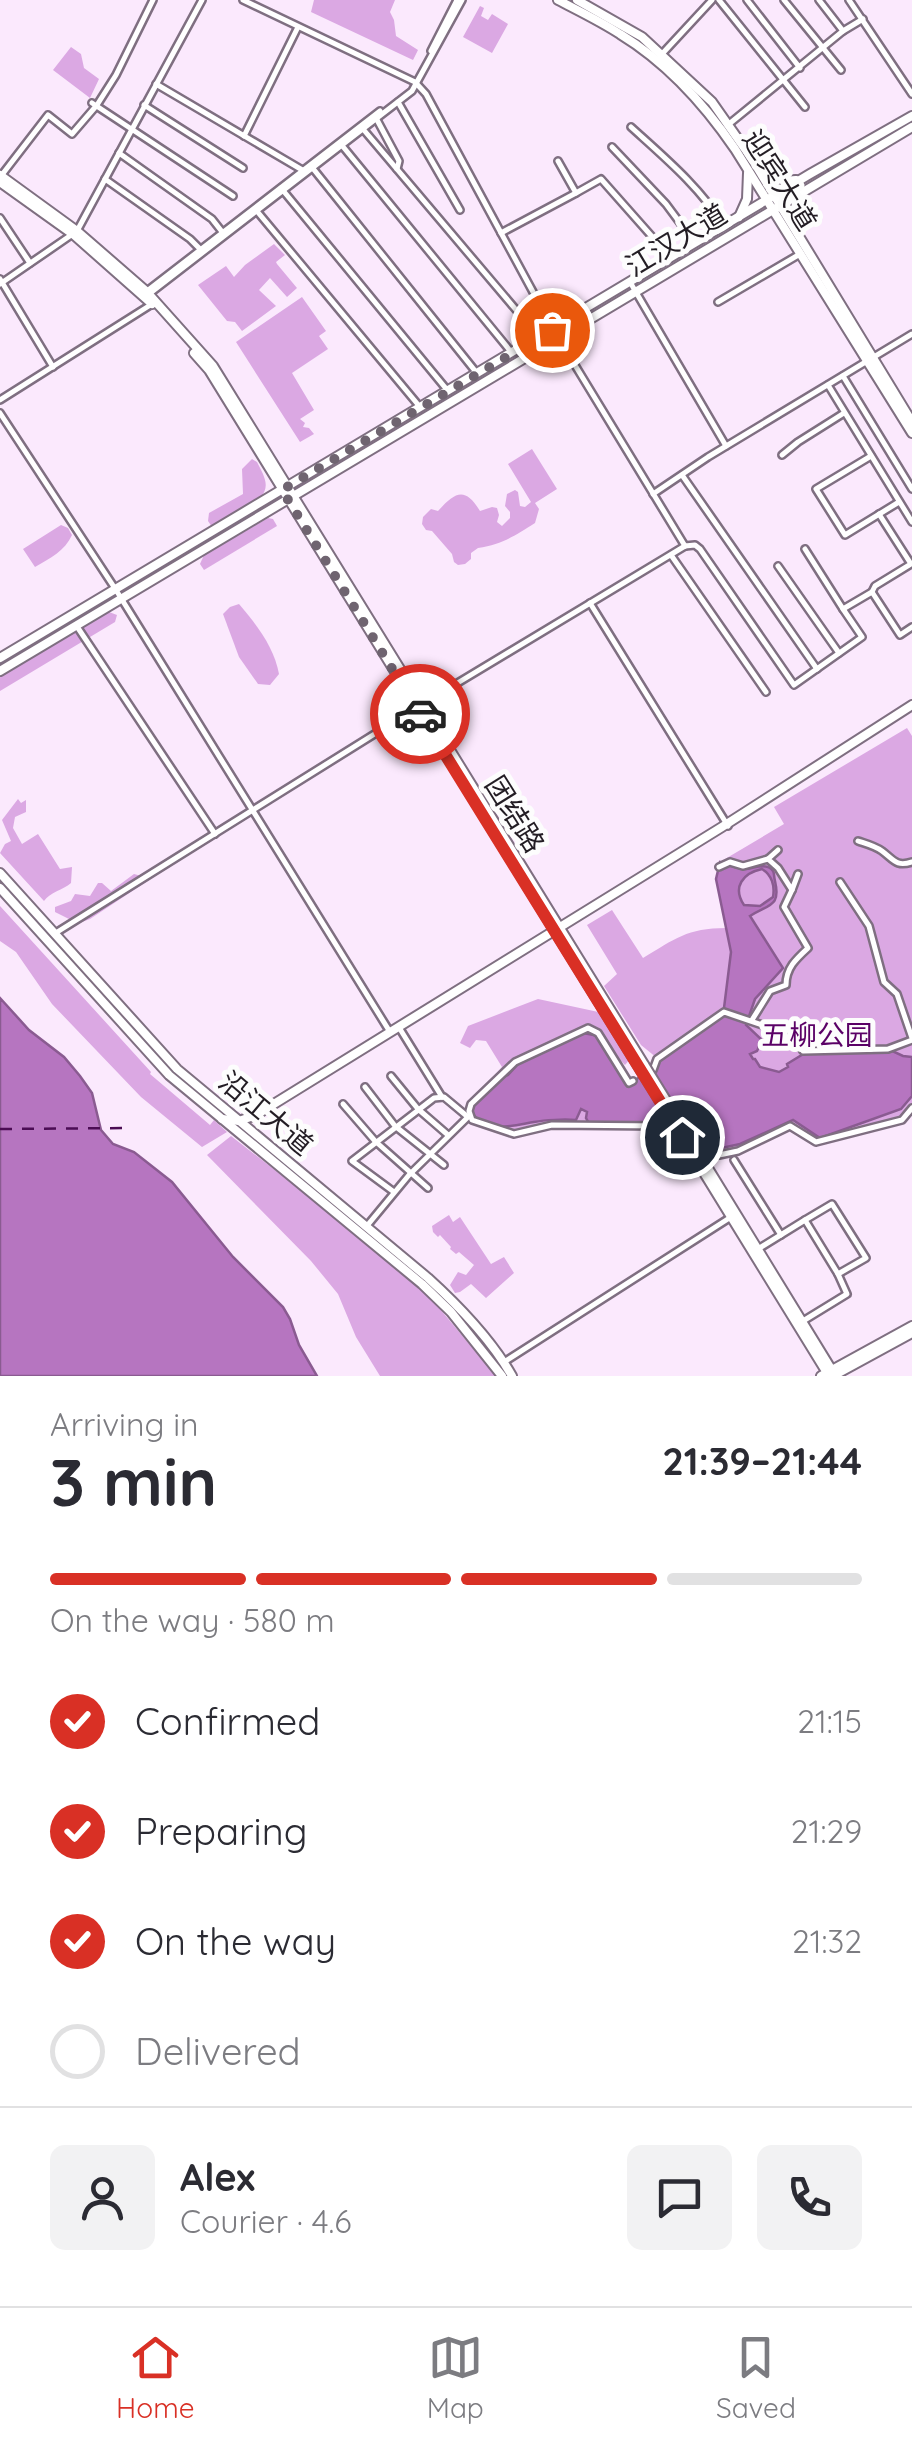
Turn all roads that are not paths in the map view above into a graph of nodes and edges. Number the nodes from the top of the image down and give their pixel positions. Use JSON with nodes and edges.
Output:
{"nodes":[{"id":1,"x":153,"y":0,"type":"edge"},
{"id":2,"x":202,"y":0,"type":"edge"},
{"id":3,"x":241,"y":0,"type":"edge"},
{"id":4,"x":459,"y":0,"type":"edge"},
{"id":5,"x":558,"y":0,"type":"edge"},
{"id":6,"x":577,"y":0,"type":"edge"},
{"id":7,"x":716,"y":0,"type":"edge"},
{"id":8,"x":746,"y":0,"type":"edge"},
{"id":9,"x":784,"y":0,"type":"edge"},
{"id":10,"x":819,"y":0,"type":"edge"},
{"id":11,"x":849,"y":0,"type":"edge"},
{"id":12,"x":863,"y":19,"type":"junction"},
{"id":13,"x":297,"y":29,"type":"junction"},
{"id":14,"x":843,"y":31,"type":"junction"},
{"id":15,"x":823,"y":49,"type":"junction"},
{"id":16,"x":662,"y":54,"type":"junction"},
{"id":17,"x":800,"y":68,"type":"junction"},
{"id":18,"x":841,"y":70,"type":"dead end"},
{"id":19,"x":784,"y":81,"type":"junction"},
{"id":20,"x":415,"y":83,"type":"junction"},
{"id":21,"x":156,"y":84,"type":"junction"},
{"id":22,"x":912,"y":94,"type":"edge"},
{"id":23,"x":398,"y":102,"type":"junction"},
{"id":24,"x":94,"y":104,"type":"junction"},
{"id":25,"x":144,"y":105,"type":"junction"},
{"id":26,"x":805,"y":107,"type":"dead end"},
{"id":27,"x":912,"y":116,"type":"edge"},
{"id":28,"x":376,"y":118,"type":"junction"},
{"id":29,"x":729,"y":124,"type":"junction"},
{"id":30,"x":631,"y":126,"type":"dead end"},
{"id":31,"x":912,"y":127,"type":"edge"},
{"id":32,"x":361,"y":128,"type":"junction"},
{"id":33,"x":132,"y":129,"type":"junction"},
{"id":34,"x":244,"y":136,"type":"junction"},
{"id":35,"x":340,"y":144,"type":"junction"},
{"id":36,"x":612,"y":147,"type":"dead end"},
{"id":37,"x":119,"y":153,"type":"junction"},
{"id":38,"x":558,"y":162,"type":"dead end"},
{"id":39,"x":243,"y":168,"type":"dead end"},
{"id":40,"x":307,"y":168,"type":"junction"},
{"id":41,"x":748,"y":168,"type":"junction"},
{"id":42,"x":397,"y":169,"type":"junction"},
{"id":43,"x":759,"y":170,"type":"junction"},
{"id":44,"x":0,"y":178,"type":"edge"},
{"id":45,"x":105,"y":179,"type":"junction"},
{"id":46,"x":801,"y":180,"type":"junction"},
{"id":47,"x":281,"y":188,"type":"junction"},
{"id":48,"x":804,"y":190,"type":"junction"},
{"id":49,"x":576,"y":193,"type":"junction"},
{"id":50,"x":233,"y":196,"type":"dead end"},
{"id":51,"x":771,"y":198,"type":"junction"},
{"id":52,"x":776,"y":207,"type":"junction"},
{"id":53,"x":255,"y":208,"type":"junction"},
{"id":54,"x":460,"y":210,"type":"dead end"},
{"id":55,"x":739,"y":217,"type":"junction"},
{"id":56,"x":0,"y":218,"type":"edge"},
{"id":57,"x":754,"y":220,"type":"junction"},
{"id":58,"x":724,"y":226,"type":"junction"},
{"id":59,"x":790,"y":231,"type":"junction"},
{"id":60,"x":75,"y":232,"type":"junction"},
{"id":61,"x":501,"y":233,"type":"junction"},
{"id":62,"x":223,"y":234,"type":"junction"},
{"id":63,"x":696,"y":243,"type":"junction"},
{"id":64,"x":201,"y":251,"type":"junction"},
{"id":65,"x":800,"y":254,"type":"junction"},
{"id":66,"x":670,"y":258,"type":"junction"},
{"id":67,"x":30,"y":263,"type":"junction"},
{"id":68,"x":644,"y":279,"type":"junction"},
{"id":69,"x":1,"y":282,"type":"edge"},
{"id":70,"x":633,"y":286,"type":"junction"},
{"id":71,"x":148,"y":293,"type":"junction"},
{"id":72,"x":718,"y":302,"type":"dead end"},
{"id":73,"x":152,"y":304,"type":"junction"},
{"id":74,"x":554,"y":332,"type":"junction"},
{"id":75,"x":912,"y":334,"type":"edge"},
{"id":76,"x":538,"y":337,"type":"junction"},
{"id":77,"x":511,"y":353,"type":"junction"},
{"id":78,"x":870,"y":360,"type":"junction"},
{"id":79,"x":53,"y":367,"type":"junction"},
{"id":80,"x":478,"y":374,"type":"junction"},
{"id":81,"x":843,"y":376,"type":"junction"},
{"id":82,"x":828,"y":385,"type":"junction"},
{"id":83,"x":448,"y":391,"type":"junction"},
{"id":84,"x":0,"y":400,"type":"edge"},
{"id":85,"x":420,"y":407,"type":"junction"},
{"id":86,"x":844,"y":412,"type":"junction"},
{"id":87,"x":0,"y":413,"type":"edge"},
{"id":88,"x":912,"y":422,"type":"edge"},
{"id":89,"x":912,"y":433,"type":"edge"},
{"id":90,"x":726,"y":446,"type":"junction"},
{"id":91,"x":782,"y":455,"type":"dead end"},
{"id":92,"x":871,"y":456,"type":"junction"},
{"id":93,"x":682,"y":475,"type":"junction"},
{"id":94,"x":912,"y":488,"type":"edge"},
{"id":95,"x":288,"y":493,"type":"junction"},
{"id":96,"x":654,"y":494,"type":"junction"},
{"id":97,"x":899,"y":502,"type":"junction"},
{"id":98,"x":879,"y":514,"type":"junction"},
{"id":99,"x":912,"y":522,"type":"edge"},
{"id":100,"x":685,"y":546,"type":"junction"},
{"id":101,"x":805,"y":549,"type":"dead end"},
{"id":102,"x":671,"y":555,"type":"junction"},
{"id":103,"x":778,"y":566,"type":"dead end"},
{"id":104,"x":872,"y":592,"type":"junction"},
{"id":105,"x":118,"y":594,"type":"junction"},
{"id":106,"x":590,"y":604,"type":"junction"},
{"id":107,"x":843,"y":610,"type":"junction"},
{"id":108,"x":76,"y":625,"type":"junction"},
{"id":109,"x":912,"y":627,"type":"edge"},
{"id":110,"x":839,"y":652,"type":"junction"},
{"id":111,"x":0,"y":658,"type":"edge"},
{"id":112,"x":818,"y":668,"type":"junction"},
{"id":113,"x":0,"y":672,"type":"edge"},
{"id":114,"x":766,"y":692,"type":"dead end"},
{"id":115,"x":419,"y":706,"type":"junction"},
{"id":116,"x":912,"y":708,"type":"edge"},
{"id":117,"x":252,"y":812,"type":"junction"},
{"id":118,"x":728,"y":825,"type":"junction"},
{"id":119,"x":216,"y":834,"type":"junction"},
{"id":120,"x":858,"y":841,"type":"dead end"},
{"id":121,"x":778,"y":850,"type":"dead end"},
{"id":122,"x":768,"y":859,"type":"junction"},
{"id":123,"x":912,"y":862,"type":"edge"},
{"id":124,"x":719,"y":867,"type":"dead end"},
{"id":125,"x":0,"y":874,"type":"edge"},
{"id":126,"x":798,"y":874,"type":"dead end"},
{"id":127,"x":840,"y":882,"type":"dead end"},
{"id":128,"x":0,"y":888,"type":"edge"},
{"id":129,"x":792,"y":890,"type":"junction"},
{"id":130,"x":557,"y":930,"type":"junction"},
{"id":131,"x":54,"y":934,"type":"junction"},
{"id":132,"x":752,"y":1020,"type":"junction"},
{"id":133,"x":400,"y":1029,"type":"junction"},
{"id":134,"x":390,"y":1033,"type":"junction"},
{"id":135,"x":912,"y":1039,"type":"edge"},
{"id":136,"x":646,"y":1068,"type":"junction"},
{"id":137,"x":392,"y":1076,"type":"dead end"},
{"id":138,"x":634,"y":1081,"type":"dead end"},
{"id":139,"x":365,"y":1087,"type":"dead end"},
{"id":140,"x":442,"y":1097,"type":"junction"},
{"id":141,"x":343,"y":1104,"type":"dead end"},
{"id":142,"x":912,"y":1108,"type":"edge"},
{"id":143,"x":418,"y":1109,"type":"junction"},
{"id":144,"x":679,"y":1114,"type":"dead end"},
{"id":145,"x":222,"y":1118,"type":"junction"},
{"id":146,"x":239,"y":1120,"type":"junction"},
{"id":147,"x":396,"y":1126,"type":"junction"},
{"id":148,"x":661,"y":1126,"type":"dead end"},
{"id":149,"x":448,"y":1135,"type":"junction"},
{"id":150,"x":684,"y":1136,"type":"junction"},
{"id":151,"x":265,"y":1142,"type":"junction"},
{"id":152,"x":375,"y":1142,"type":"junction"},
{"id":153,"x":430,"y":1153,"type":"junction"},
{"id":154,"x":734,"y":1160,"type":"dead end"},
{"id":155,"x":444,"y":1165,"type":"dead end"},
{"id":156,"x":410,"y":1173,"type":"junction"},
{"id":157,"x":428,"y":1188,"type":"dead end"},
{"id":158,"x":394,"y":1192,"type":"junction"},
{"id":159,"x":731,"y":1217,"type":"junction"},
{"id":160,"x":805,"y":1220,"type":"junction"},
{"id":161,"x":366,"y":1227,"type":"junction"},
{"id":162,"x":781,"y":1235,"type":"junction"},
{"id":163,"x":758,"y":1250,"type":"junction"},
{"id":164,"x":838,"y":1274,"type":"junction"},
{"id":165,"x":802,"y":1322,"type":"junction"},
{"id":166,"x":912,"y":1330,"type":"edge"},
{"id":167,"x":504,"y":1362,"type":"junction"},
{"id":168,"x":830,"y":1374,"type":"edge"},
{"id":169,"x":502,"y":1376,"type":"edge"},
{"id":170,"x":512,"y":1376,"type":"edge"}],
"edges":[{"from":1,"to":24,"type":"street"},
{"from":2,"to":21,"type":"street"},
{"from":3,"to":13,"type":"street"},
{"from":3,"to":20,"type":"street"},
{"from":4,"to":20,"type":"street"},
{"from":5,"to":41,"type":"main road","name":"迎宾大道"},
{"from":6,"to":16,"type":"main road","name":"迎宾大道"},
{"from":7,"to":16,"type":"street"},
{"from":7,"to":19,"type":"street"},
{"from":8,"to":17,"type":"street"},
{"from":9,"to":15,"type":"street"},
{"from":10,"to":14,"type":"street"},
{"from":11,"to":12,"type":"street"},
{"from":12,"to":14,"type":"street"},
{"from":12,"to":22,"type":"street"},
{"from":13,"to":20,"type":"street"},
{"from":13,"to":34,"type":"street"},
{"from":14,"to":15,"type":"street"},
{"from":15,"to":17,"type":"street"},
{"from":15,"to":18,"type":"street"},
{"from":16,"to":29,"type":"main road","name":"迎宾大道"},
{"from":17,"to":19,"type":"street"},
{"from":19,"to":26,"type":"street"},
{"from":19,"to":29,"type":"street"},
{"from":20,"to":23,"type":"street"},
{"from":20,"to":32,"type":"street"},
{"from":20,"to":61,"type":"street"},
{"from":21,"to":25,"type":"street"},
{"from":21,"to":34,"type":"street"},
{"from":23,"to":28,"type":"street"},
{"from":23,"to":54,"type":"street"},
{"from":24,"to":33,"type":"street"},
{"from":24,"to":44,"type":"street"},
{"from":25,"to":33,"type":"street"},
{"from":25,"to":39,"type":"street"},
{"from":27,"to":46,"type":"main road","name":"江汉大道"},
{"from":28,"to":32,"type":"street"},
{"from":28,"to":42,"type":"street"},
{"from":29,"to":43,"type":"main road","name":"迎宾大道"},
{"from":30,"to":58,"type":"street"},
{"from":31,"to":48,"type":"main road","name":"江汉大道"},
{"from":32,"to":35,"type":"street"},
{"from":32,"to":42,"type":"street"},
{"from":32,"to":76,"type":"street"},
{"from":33,"to":37,"type":"street"},
{"from":33,"to":50,"type":"street"},
{"from":34,"to":40,"type":"street"},
{"from":35,"to":40,"type":"street"},
{"from":35,"to":77,"type":"street"},
{"from":36,"to":63,"type":"street"},
{"from":37,"to":45,"type":"street"},
{"from":37,"to":62,"type":"street"},
{"from":38,"to":49,"type":"street"},
{"from":40,"to":47,"type":"street"},
{"from":40,"to":80,"type":"street"},
{"from":41,"to":51,"type":"main road","name":"迎宾大道"},
{"from":41,"to":55,"type":"main road"},
{"from":42,"to":76,"type":"street"},
{"from":43,"to":46,"type":"main road"},
{"from":43,"to":51,"type":"main road","name":"迎宾大道"},
{"from":44,"to":60,"type":"main road","name":"团结路"},
{"from":45,"to":60,"type":"street"},
{"from":45,"to":64,"type":"street"},
{"from":46,"to":51,"type":"main road","name":"江汉大道"},
{"from":47,"to":53,"type":"street"},
{"from":47,"to":83,"type":"street"},
{"from":48,"to":52,"type":"main road","name":"江汉大道"},
{"from":48,"to":59,"type":"main road"},
{"from":49,"to":61,"type":"street"},
{"from":49,"to":66,"type":"street"},
{"from":51,"to":52,"type":"main road","name":"迎宾大道"},
{"from":51,"to":55,"type":"main road","name":"江汉大道"},
{"from":52,"to":57,"type":"main road","name":"江汉大道"},
{"from":52,"to":59,"type":"main road","name":"迎宾大道"},
{"from":53,"to":62,"type":"street"},
{"from":53,"to":85,"type":"street"},
{"from":55,"to":58,"type":"main road","name":"江汉大道"},
{"from":56,"to":67,"type":"street"},
{"from":57,"to":59,"type":"main road"},
{"from":57,"to":68,"type":"main road","name":"江汉大道"},
{"from":58,"to":63,"type":"main road","name":"江汉大道"},
{"from":59,"to":65,"type":"main road","name":"迎宾大道"},
{"from":59,"to":78,"type":"main road","name":"迎宾大道"},
{"from":60,"to":67,"type":"street"},
{"from":60,"to":71,"type":"main road","name":"团结路"},
{"from":60,"to":73,"type":"main road","name":"团结路"},
{"from":61,"to":74,"type":"street"},
{"from":62,"to":64,"type":"street"},
{"from":63,"to":66,"type":"main road","name":"江汉大道"},
{"from":64,"to":71,"type":"street"},
{"from":65,"to":72,"type":"street"},
{"from":65,"to":78,"type":"main road","name":"迎宾大道"},
{"from":66,"to":68,"type":"main road","name":"江汉大道"},
{"from":67,"to":69,"type":"street"},
{"from":68,"to":70,"type":"main road","name":"江汉大道"},
{"from":69,"to":79,"type":"street"},
{"from":70,"to":74,"type":"main road","name":"江汉大道"},
{"from":70,"to":90,"type":"street"},
{"from":71,"to":95,"type":"main road","name":"团结路"},
{"from":73,"to":79,"type":"street"},
{"from":73,"to":95,"type":"main road","name":"团结路"},
{"from":74,"to":76,"type":"main road","name":"江汉大道"},
{"from":74,"to":95,"type":"main road","name":"江汉大道"},
{"from":74,"to":96,"type":"street"},
{"from":75,"to":78,"type":"street"},
{"from":76,"to":77,"type":"main road","name":"江汉大道"},
{"from":77,"to":80,"type":"main road","name":"江汉大道"},
{"from":78,"to":81,"type":"street"},
{"from":78,"to":88,"type":"main road","name":"迎宾大道"},
{"from":78,"to":89,"type":"main road","name":"迎宾大道"},
{"from":79,"to":84,"type":"street"},
{"from":80,"to":83,"type":"main road","name":"江汉大道"},
{"from":81,"to":82,"type":"street"},
{"from":81,"to":94,"type":"street"},
{"from":82,"to":86,"type":"street"},
{"from":82,"to":90,"type":"street"},
{"from":83,"to":85,"type":"main road","name":"江汉大道"},
{"from":85,"to":95,"type":"main road","name":"江汉大道"},
{"from":86,"to":91,"type":"street"},
{"from":86,"to":92,"type":"street"},
{"from":87,"to":105,"type":"street"},
{"from":90,"to":93,"type":"street"},
{"from":92,"to":97,"type":"street"},
{"from":92,"to":98,"type":"street"},
{"from":93,"to":96,"type":"street"},
{"from":93,"to":112,"type":"street"},
{"from":95,"to":105,"type":"main road","name":"江汉大道"},
{"from":95,"to":115,"type":"main road","name":"团结路"},
{"from":96,"to":100,"type":"street"},
{"from":97,"to":98,"type":"street"},
{"from":97,"to":99,"type":"street"},
{"from":98,"to":104,"type":"street"},
{"from":100,"to":102,"type":"street"},
{"from":100,"to":112,"type":"street"},
{"from":101,"to":107,"type":"street"},
{"from":102,"to":106,"type":"street"},
{"from":102,"to":114,"type":"street"},
{"from":103,"to":110,"type":"street"},
{"from":104,"to":107,"type":"street"},
{"from":104,"to":109,"type":"street"},
{"from":105,"to":108,"type":"main road","name":"江汉大道"},
{"from":105,"to":111,"type":"main road","name":"江汉大道"},
{"from":105,"to":117,"type":"street"},
{"from":106,"to":115,"type":"street"},
{"from":106,"to":118,"type":"street"},
{"from":107,"to":110,"type":"street"},
{"from":108,"to":113,"type":"main road","name":"江汉大道"},
{"from":108,"to":119,"type":"street"},
{"from":110,"to":112,"type":"street"},
{"from":115,"to":117,"type":"street"},
{"from":115,"to":130,"type":"main road","name":"团结路"},
{"from":116,"to":118,"type":"main road"},
{"from":117,"to":119,"type":"street"},
{"from":117,"to":134,"type":"street"},
{"from":118,"to":130,"type":"main road"},
{"from":119,"to":131,"type":"street"},
{"from":120,"to":123,"type":"street"},
{"from":121,"to":122,"type":"street"},
{"from":122,"to":124,"type":"street"},
{"from":122,"to":129,"type":"street"},
{"from":125,"to":131,"type":"main road","name":"沿江大道"},
{"from":126,"to":129,"type":"street"},
{"from":127,"to":135,"type":"street"},
{"from":128,"to":145,"type":"main road","name":"沿江大道"},
{"from":129,"to":132,"type":"street"},
{"from":130,"to":133,"type":"main road"},
{"from":130,"to":134,"type":"main road"},
{"from":130,"to":136,"type":"main road","name":"团结路"},
{"from":131,"to":146,"type":"main road","name":"沿江大道"},
{"from":132,"to":135,"type":"street"},
{"from":132,"to":136,"type":"street"},
{"from":133,"to":134,"type":"main road"},
{"from":133,"to":140,"type":"street"},
{"from":134,"to":146,"type":"main road"},
{"from":134,"to":151,"type":"main road"},
{"from":136,"to":150,"type":"main road","name":"团结路","bridge":true},
{"from":137,"to":143,"type":"street"},
{"from":138,"to":148,"type":"street"},
{"from":139,"to":147,"type":"street"},
{"from":140,"to":143,"type":"street"},
{"from":140,"to":149,"type":"street"},
{"from":141,"to":152,"type":"street"},
{"from":142,"to":144,"type":"street"},
{"from":143,"to":147,"type":"street"},
{"from":143,"to":149,"type":"street"},
{"from":145,"to":146,"type":"main road"},
{"from":145,"to":169,"type":"main road","name":"沿江大道"},
{"from":146,"to":151,"type":"main road","name":"沿江大道"},
{"from":147,"to":152,"type":"street"},
{"from":147,"to":153,"type":"street"},
{"from":149,"to":153,"type":"street"},
{"from":150,"to":159,"type":"main road","name":"团结路"},
{"from":150,"to":163,"type":"main road","name":"团结路"},
{"from":151,"to":161,"type":"main road","name":"沿江大道"},
{"from":152,"to":156,"type":"street"},
{"from":152,"to":158,"type":"street"},
{"from":153,"to":155,"type":"street"},
{"from":153,"to":156,"type":"street"},
{"from":154,"to":162,"type":"street"},
{"from":156,"to":157,"type":"street"},
{"from":156,"to":158,"type":"street"},
{"from":158,"to":161,"type":"street"},
{"from":159,"to":167,"type":"street"},
{"from":159,"to":168,"type":"main road","name":"团结路"},
{"from":160,"to":162,"type":"street"},
{"from":160,"to":164,"type":"street"},
{"from":160,"to":164,"type":"street"},
{"from":161,"to":167,"type":"main road","name":"沿江大道"},
{"from":162,"to":163,"type":"street"},
{"from":163,"to":165,"type":"main road","name":"团结路"},
{"from":164,"to":165,"type":"street"},
{"from":165,"to":168,"type":"main road","name":"团结路"},
{"from":166,"to":168,"type":"main road"},
{"from":167,"to":170,"type":"main road","name":"沿江大道"}]}
